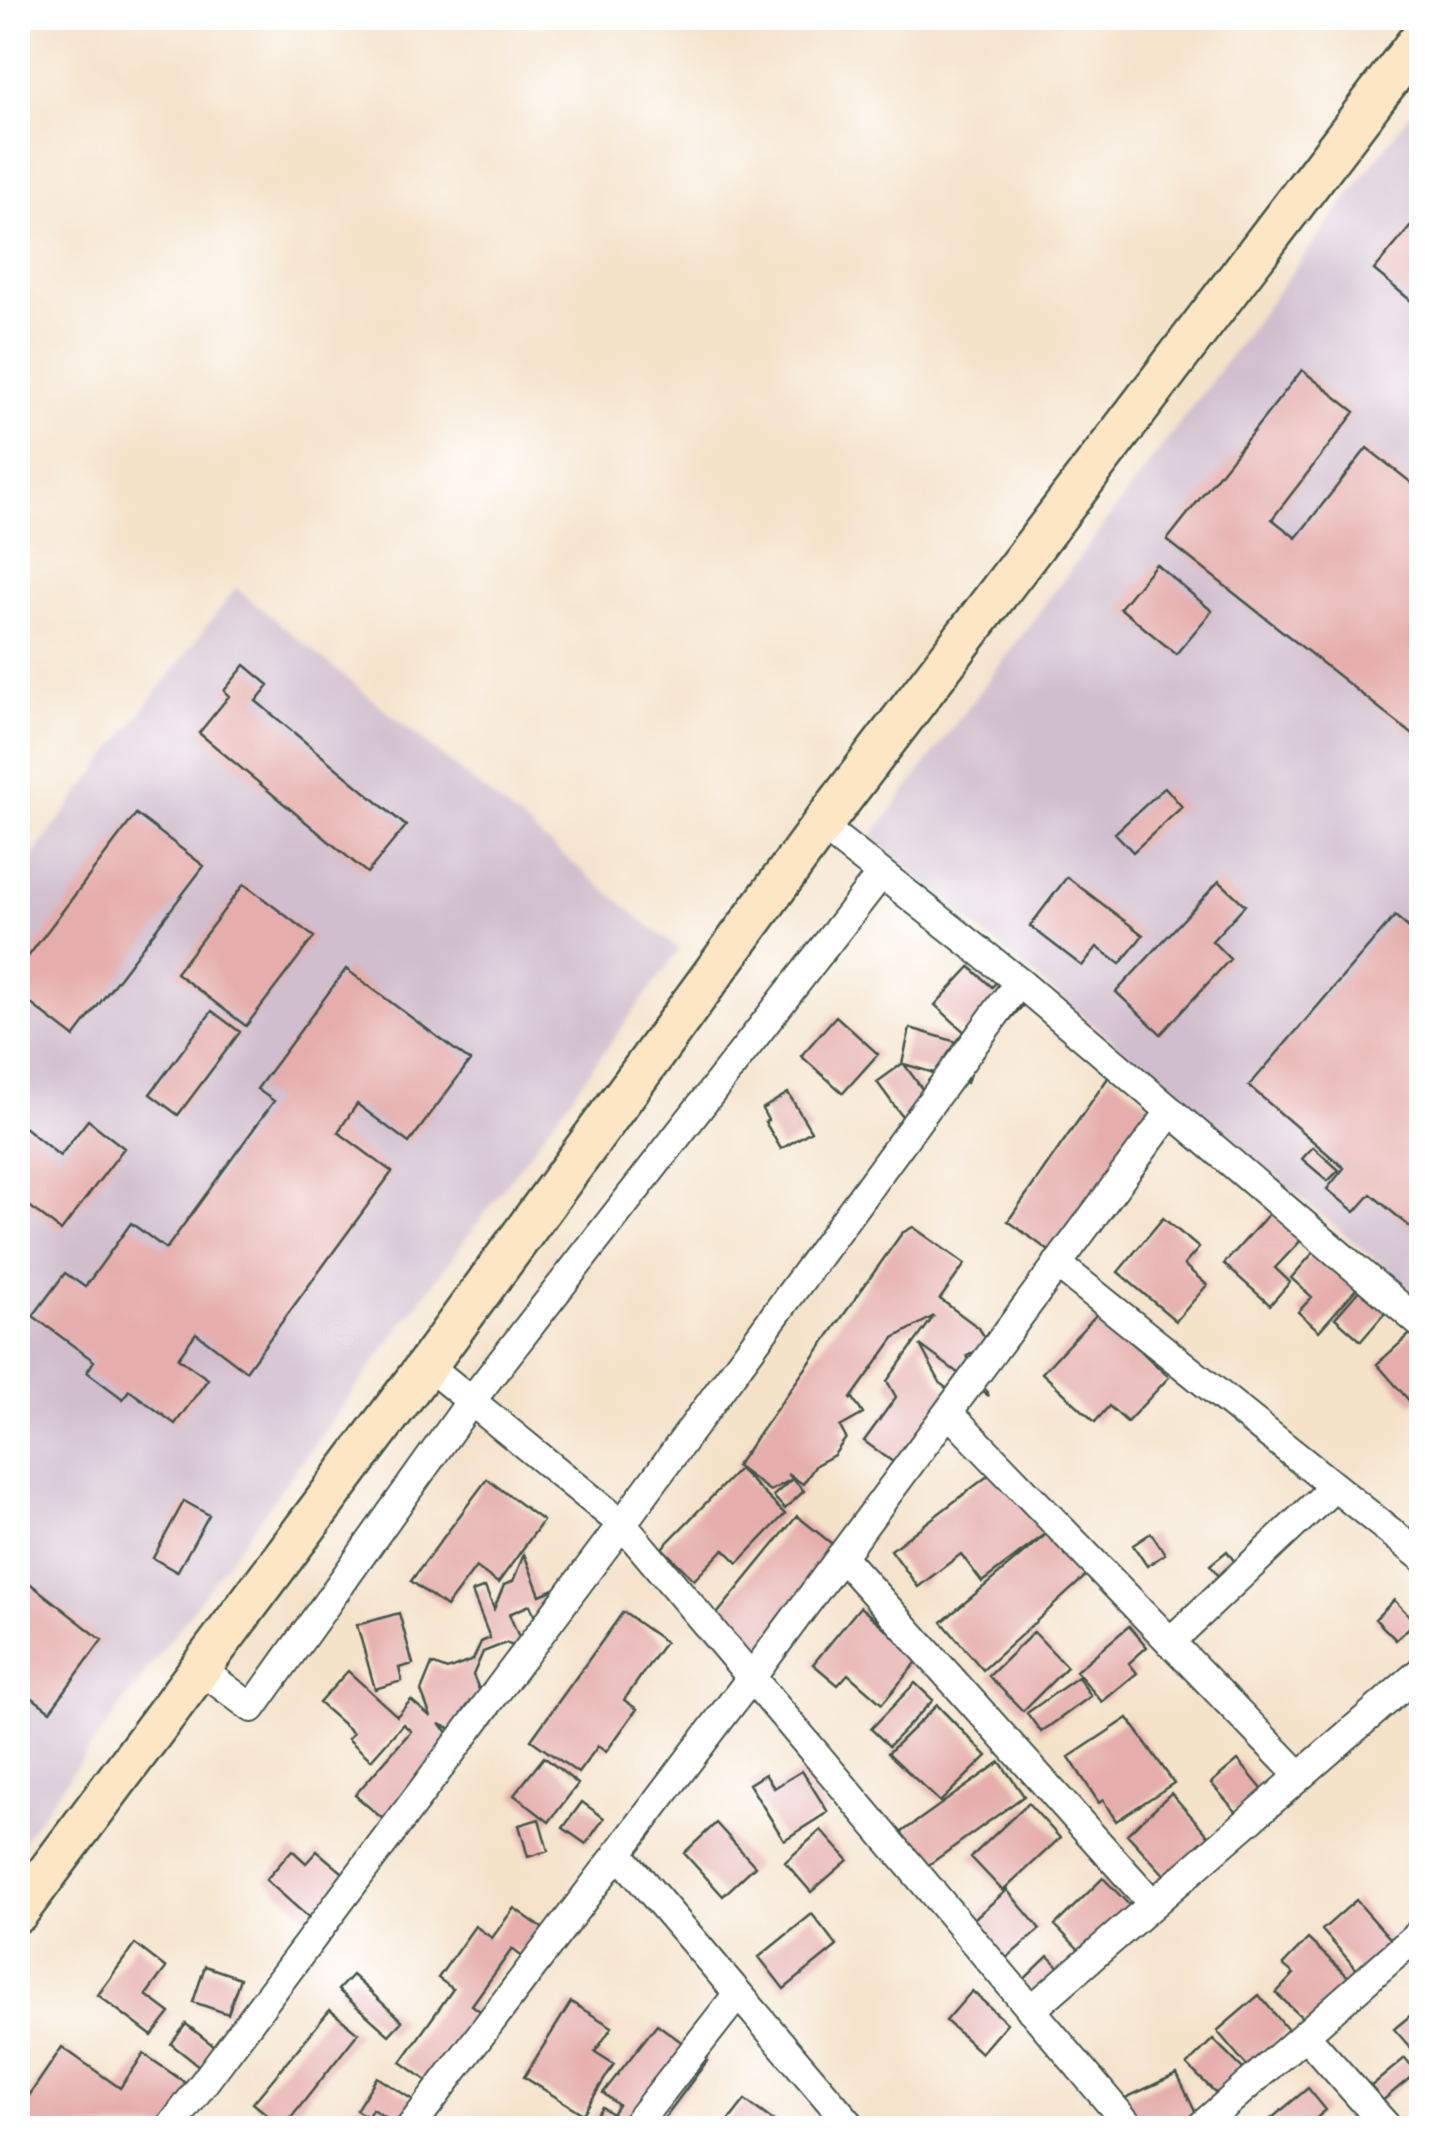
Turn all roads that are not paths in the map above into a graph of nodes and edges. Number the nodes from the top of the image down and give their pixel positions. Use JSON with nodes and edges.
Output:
{"nodes":[{"id":1,"x":1422,"y":36,"type":"edge"},
{"id":2,"x":822,"y":826,"type":"junction"},
{"id":3,"x":881,"y":874,"type":"junction"},
{"id":4,"x":1018,"y":982,"type":"junction"},
{"id":5,"x":1170,"y":1111,"type":"junction"},
{"id":6,"x":1057,"y":1264,"type":"junction"},
{"id":7,"x":1422,"y":1325,"type":"edge"},
{"id":8,"x":427,"y":1365,"type":"junction"},
{"id":9,"x":471,"y":1401,"type":"junction"},
{"id":10,"x":948,"y":1412,"type":"junction"},
{"id":11,"x":1334,"y":1487,"type":"junction"},
{"id":12,"x":622,"y":1524,"type":"junction"},
{"id":13,"x":841,"y":1556,"type":"junction"},
{"id":14,"x":1422,"y":1557,"type":"edge"},
{"id":15,"x":1170,"y":1642,"type":"junction"},
{"id":16,"x":200,"y":1670,"type":"junction"},
{"id":17,"x":1422,"y":1670,"type":"edge"},
{"id":18,"x":750,"y":1678,"type":"junction"},
{"id":19,"x":1300,"y":1776,"type":"junction"},
{"id":20,"x":618,"y":1853,"type":"junction"},
{"id":21,"x":1153,"y":1904,"type":"junction"},
{"id":22,"x":18,"y":1912,"type":"edge"},
{"id":23,"x":1422,"y":1931,"type":"edge"},
{"id":24,"x":738,"y":1994,"type":"junction"},
{"id":25,"x":1031,"y":2010,"type":"junction"},
{"id":26,"x":1306,"y":2036,"type":"junction"},
{"id":27,"x":170,"y":2128,"type":"edge"},
{"id":28,"x":410,"y":2128,"type":"edge"},
{"id":29,"x":633,"y":2128,"type":"edge"},
{"id":30,"x":853,"y":2128,"type":"edge"},
{"id":31,"x":1132,"y":2128,"type":"edge"},
{"id":32,"x":1199,"y":2128,"type":"edge"},
{"id":33,"x":1388,"y":2128,"type":"edge"}],
"edges":[{"from":1,"to":2,"type":"main road"},
{"from":2,"to":3,"type":"street"},
{"from":2,"to":8,"type":"main road"},
{"from":3,"to":4,"type":"street"},
{"from":3,"to":9,"type":"street"},
{"from":4,"to":5,"type":"street"},
{"from":4,"to":12,"type":"street"},
{"from":5,"to":6,"type":"street"},
{"from":5,"to":7,"type":"street"},
{"from":6,"to":10,"type":"street"},
{"from":6,"to":11,"type":"street"},
{"from":8,"to":9,"type":"street"},
{"from":8,"to":16,"type":"main road"},
{"from":9,"to":12,"type":"street"},
{"from":9,"to":16,"type":"street"},
{"from":10,"to":13,"type":"street"},
{"from":10,"to":15,"type":"street"},
{"from":11,"to":14,"type":"street"},
{"from":11,"to":15,"type":"street"},
{"from":12,"to":18,"type":"street"},
{"from":12,"to":27,"type":"street"},
{"from":13,"to":18,"type":"street"},
{"from":13,"to":21,"type":"street"},
{"from":15,"to":19,"type":"street"},
{"from":16,"to":22,"type":"main road"},
{"from":17,"to":19,"type":"street"},
{"from":18,"to":20,"type":"street"},
{"from":18,"to":25,"type":"street"},
{"from":19,"to":21,"type":"street"},
{"from":20,"to":24,"type":"street"},
{"from":20,"to":28,"type":"street"},
{"from":21,"to":25,"type":"street"},
{"from":23,"to":26,"type":"street"},
{"from":24,"to":29,"type":"street"},
{"from":24,"to":30,"type":"street"},
{"from":25,"to":31,"type":"street"},
{"from":26,"to":32,"type":"street"},
{"from":26,"to":33,"type":"street"}]}
